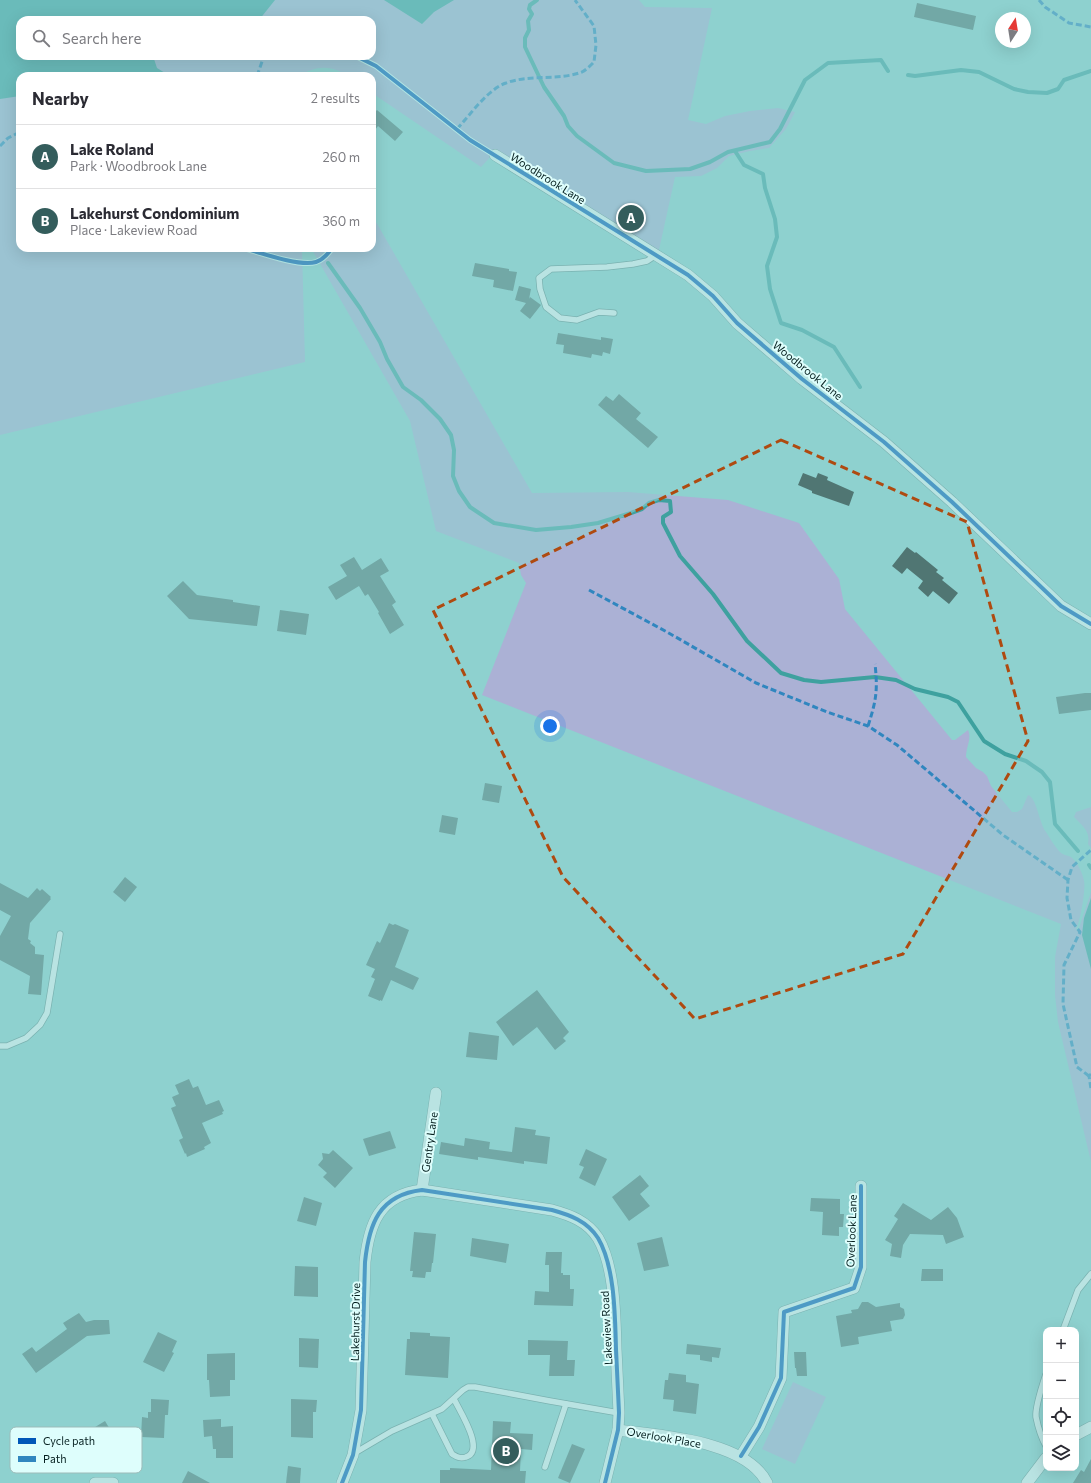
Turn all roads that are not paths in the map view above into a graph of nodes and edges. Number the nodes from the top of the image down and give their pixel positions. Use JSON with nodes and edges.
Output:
{"nodes":[{"id":1,"x":495,"y":155,"type":"dead end"},
{"id":2,"x":656,"y":255,"type":"junction"},
{"id":3,"x":614,"y":313,"type":"dead end"},
{"id":4,"x":1091,"y":624,"type":"edge"},
{"id":5,"x":60,"y":934,"type":"dead end"},
{"id":6,"x":0,"y":1046,"type":"edge"},
{"id":7,"x":436,"y":1093,"type":"dead end"},
{"id":8,"x":861,"y":1186,"type":"dead end"},
{"id":9,"x":422,"y":1190,"type":"junction"},
{"id":10,"x":1091,"y":1274,"type":"edge"},
{"id":11,"x":1064,"y":1327,"type":"edge"},
{"id":12,"x":1043,"y":1382,"type":"edge"},
{"id":13,"x":454,"y":1399,"type":"junction"},
{"id":14,"x":566,"y":1404,"type":"junction"},
{"id":15,"x":619,"y":1413,"type":"junction"},
{"id":16,"x":432,"y":1414,"type":"junction"},
{"id":17,"x":1091,"y":1427,"type":"edge"},
{"id":18,"x":618,"y":1430,"type":"junction"},
{"id":19,"x":1079,"y":1433,"type":"edge"},
{"id":20,"x":1043,"y":1440,"type":"edge"},
{"id":21,"x":353,"y":1455,"type":"junction"},
{"id":22,"x":741,"y":1456,"type":"junction"},
{"id":23,"x":1043,"y":1462,"type":"edge"},
{"id":24,"x":545,"y":1467,"type":"dead end"},
{"id":25,"x":96,"y":1483,"type":"edge"},
{"id":26,"x":113,"y":1483,"type":"edge"},
{"id":27,"x":342,"y":1483,"type":"edge"},
{"id":28,"x":606,"y":1483,"type":"edge"},
{"id":29,"x":767,"y":1483,"type":"edge"},
{"id":30,"x":1027,"y":1483,"type":"edge"}],
"edges":[{"from":1,"to":2,"type":"street","name":"Woodbrook Lane"},
{"from":2,"to":3,"type":"lane"},
{"from":2,"to":4,"type":"street","name":"Woodbrook Lane"},
{"from":5,"to":6,"type":"lane"},
{"from":7,"to":9,"type":"street","name":"Gentry Lane"},
{"from":8,"to":22,"type":"street","name":"Overlook Lane"},
{"from":9,"to":15,"type":"street","name":"Lakeview Road"},
{"from":9,"to":21,"type":"street","name":"Lakehurst Drive"},
{"from":10,"to":11,"type":"lane"},
{"from":12,"to":20,"type":"lane"},
{"from":13,"to":14,"type":"lane"},
{"from":13,"to":16,"type":"lane"},
{"from":13,"to":16,"type":"lane"},
{"from":14,"to":15,"type":"lane"},
{"from":14,"to":24,"type":"lane"},
{"from":15,"to":18,"type":"street","name":"Lakeview Road"},
{"from":16,"to":21,"type":"lane"},
{"from":17,"to":19,"type":"street"},
{"from":18,"to":22,"type":"street","name":"Overlook Place"},
{"from":18,"to":28,"type":"street","name":"Lakeview Road"},
{"from":21,"to":27,"type":"street","name":"Lakehurst Drive"},
{"from":22,"to":29,"type":"street","name":"Overlook Place"},
{"from":23,"to":30,"type":"street"},
{"from":25,"to":26,"type":"street"}]}
